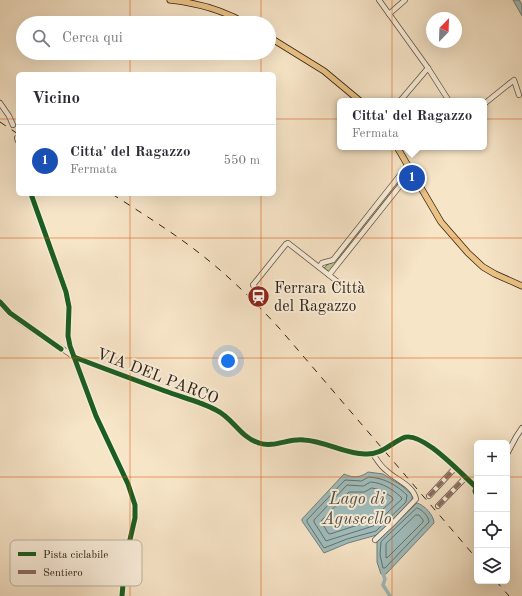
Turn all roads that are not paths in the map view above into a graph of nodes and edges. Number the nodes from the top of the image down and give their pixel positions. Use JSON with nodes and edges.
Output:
{"nodes":[{"id":1,"x":170,"y":0,"type":"edge"},
{"id":2,"x":379,"y":0,"type":"edge"},
{"id":3,"x":405,"y":0,"type":"edge"},
{"id":4,"x":389,"y":14,"type":"junction"},
{"id":5,"x":232,"y":16,"type":"edge"},
{"id":6,"x":276,"y":41,"type":"edge"},
{"id":7,"x":428,"y":68,"type":"junction"},
{"id":8,"x":519,"y":95,"type":"dead end"},
{"id":9,"x":356,"y":98,"type":"edge"},
{"id":10,"x":403,"y":98,"type":"edge"},
{"id":11,"x":447,"y":98,"type":"edge"},
{"id":12,"x":487,"y":102,"type":"edge"},
{"id":13,"x":0,"y":103,"type":"edge"},
{"id":14,"x":13,"y":125,"type":"dead end"},
{"id":15,"x":399,"y":150,"type":"edge"},
{"id":16,"x":408,"y":165,"type":"junction"},
{"id":17,"x":412,"y":173,"type":"junction"},
{"id":18,"x":32,"y":196,"type":"edge"},
{"id":19,"x":319,"y":267,"type":"junction"},
{"id":20,"x":329,"y":276,"type":"junction"},
{"id":21,"x":343,"y":286,"type":"dead end"},
{"id":22,"x":522,"y":286,"type":"edge"},
{"id":23,"x":258,"y":291,"type":"dead end"},
{"id":24,"x":0,"y":302,"type":"edge"},
{"id":25,"x":62,"y":349,"type":"junction"},
{"id":26,"x":74,"y":356,"type":"junction"},
{"id":27,"x":522,"y":428,"type":"edge"},
{"id":28,"x":510,"y":448,"type":"edge"},
{"id":29,"x":373,"y":454,"type":"junction"},
{"id":30,"x":455,"y":468,"type":"junction"},
{"id":31,"x":465,"y":478,"type":"junction"},
{"id":32,"x":474,"y":485,"type":"edge"},
{"id":33,"x":429,"y":496,"type":"dead end"},
{"id":34,"x":438,"y":506,"type":"dead end"},
{"id":35,"x":130,"y":540,"type":"edge"},
{"id":36,"x":375,"y":540,"type":"dead end"},
{"id":37,"x":123,"y":586,"type":"edge"},
{"id":38,"x":122,"y":596,"type":"edge"}],
"edges":[{"from":1,"to":5,"type":"main road"},
{"from":2,"to":4,"type":"street"},
{"from":3,"to":4,"type":"street"},
{"from":4,"to":7,"type":"street"},
{"from":6,"to":9,"type":"main road"},
{"from":7,"to":10,"type":"street"},
{"from":7,"to":11,"type":"street"},
{"from":8,"to":12,"type":"street"},
{"from":13,"to":14,"type":"street"},
{"from":15,"to":16,"type":"main road"},
{"from":16,"to":17,"type":"main road"},
{"from":16,"to":19,"type":"street"},
{"from":17,"to":20,"type":"street"},
{"from":17,"to":22,"type":"main road"},
{"from":18,"to":26,"type":"street"},
{"from":19,"to":20,"type":"street"},
{"from":19,"to":23,"type":"street"},
{"from":20,"to":21,"type":"street"},
{"from":24,"to":25,"type":"street","name":"VIA DEL PARCO"},
{"from":25,"to":26,"type":"street","name":"VIA DEL PARCO"},
{"from":25,"to":26,"type":"street","name":"VIA DEL PARCO"},
{"from":26,"to":29,"type":"street","name":"VIA DEL PARCO"},
{"from":26,"to":35,"type":"street"},
{"from":27,"to":28,"type":"street"},
{"from":29,"to":30,"type":"street"},
{"from":29,"to":36,"type":"street"},
{"from":30,"to":31,"type":"street"},
{"from":30,"to":33,"type":"street"},
{"from":31,"to":32,"type":"street"},
{"from":31,"to":34,"type":"street"},
{"from":37,"to":38,"type":"street"}]}
